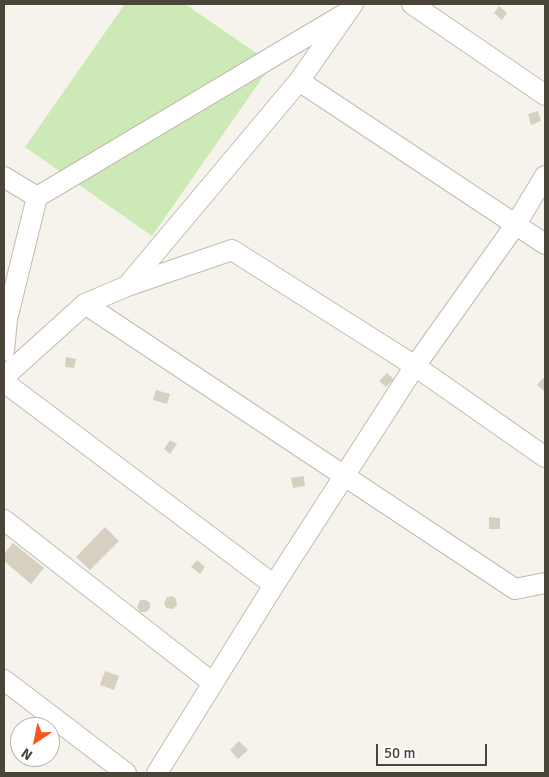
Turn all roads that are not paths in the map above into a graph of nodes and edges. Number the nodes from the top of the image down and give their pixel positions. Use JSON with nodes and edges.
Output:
{"nodes":[{"id":1,"x":412,"y":4,"type":"edge"},
{"id":2,"x":350,"y":8,"type":"edge"},
{"id":3,"x":300,"y":81,"type":"junction"},
{"id":4,"x":545,"y":95,"type":"edge"},
{"id":5,"x":545,"y":176,"type":"edge"},
{"id":6,"x":4,"y":177,"type":"edge"},
{"id":7,"x":37,"y":197,"type":"junction"},
{"id":8,"x":516,"y":224,"type":"junction"},
{"id":9,"x":545,"y":244,"type":"edge"},
{"id":10,"x":127,"y":286,"type":"junction"},
{"id":11,"x":7,"y":304,"type":"edge"},
{"id":12,"x":85,"y":304,"type":"junction"},
{"id":13,"x":4,"y":351,"type":"edge"},
{"id":14,"x":416,"y":366,"type":"junction"},
{"id":15,"x":4,"y":378,"type":"edge"},
{"id":16,"x":4,"y":382,"type":"edge"},
{"id":17,"x":545,"y":457,"type":"edge"},
{"id":18,"x":344,"y":476,"type":"junction"},
{"id":19,"x":4,"y":520,"type":"edge"},
{"id":20,"x":545,"y":583,"type":"edge"},
{"id":21,"x":274,"y":585,"type":"junction"},
{"id":22,"x":4,"y":680,"type":"edge"},
{"id":23,"x":213,"y":682,"type":"junction"},
{"id":24,"x":126,"y":773,"type":"edge"},
{"id":25,"x":157,"y":773,"type":"edge"}],
"edges":[{"from":1,"to":4,"type":"street"},
{"from":2,"to":3,"type":"street"},
{"from":2,"to":7,"type":"street"},
{"from":3,"to":8,"type":"street"},
{"from":3,"to":10,"type":"street"},
{"from":5,"to":8,"type":"street"},
{"from":6,"to":7,"type":"street"},
{"from":7,"to":11,"type":"street"},
{"from":8,"to":9,"type":"street"},
{"from":8,"to":14,"type":"street"},
{"from":10,"to":12,"type":"street"},
{"from":10,"to":14,"type":"street"},
{"from":11,"to":13,"type":"street"},
{"from":12,"to":15,"type":"street"},
{"from":12,"to":18,"type":"street"},
{"from":14,"to":17,"type":"street"},
{"from":14,"to":18,"type":"street"},
{"from":16,"to":21,"type":"street"},
{"from":18,"to":20,"type":"street"},
{"from":18,"to":21,"type":"street"},
{"from":19,"to":23,"type":"street"},
{"from":21,"to":23,"type":"street"},
{"from":22,"to":24,"type":"street"},
{"from":23,"to":25,"type":"street"}]}
